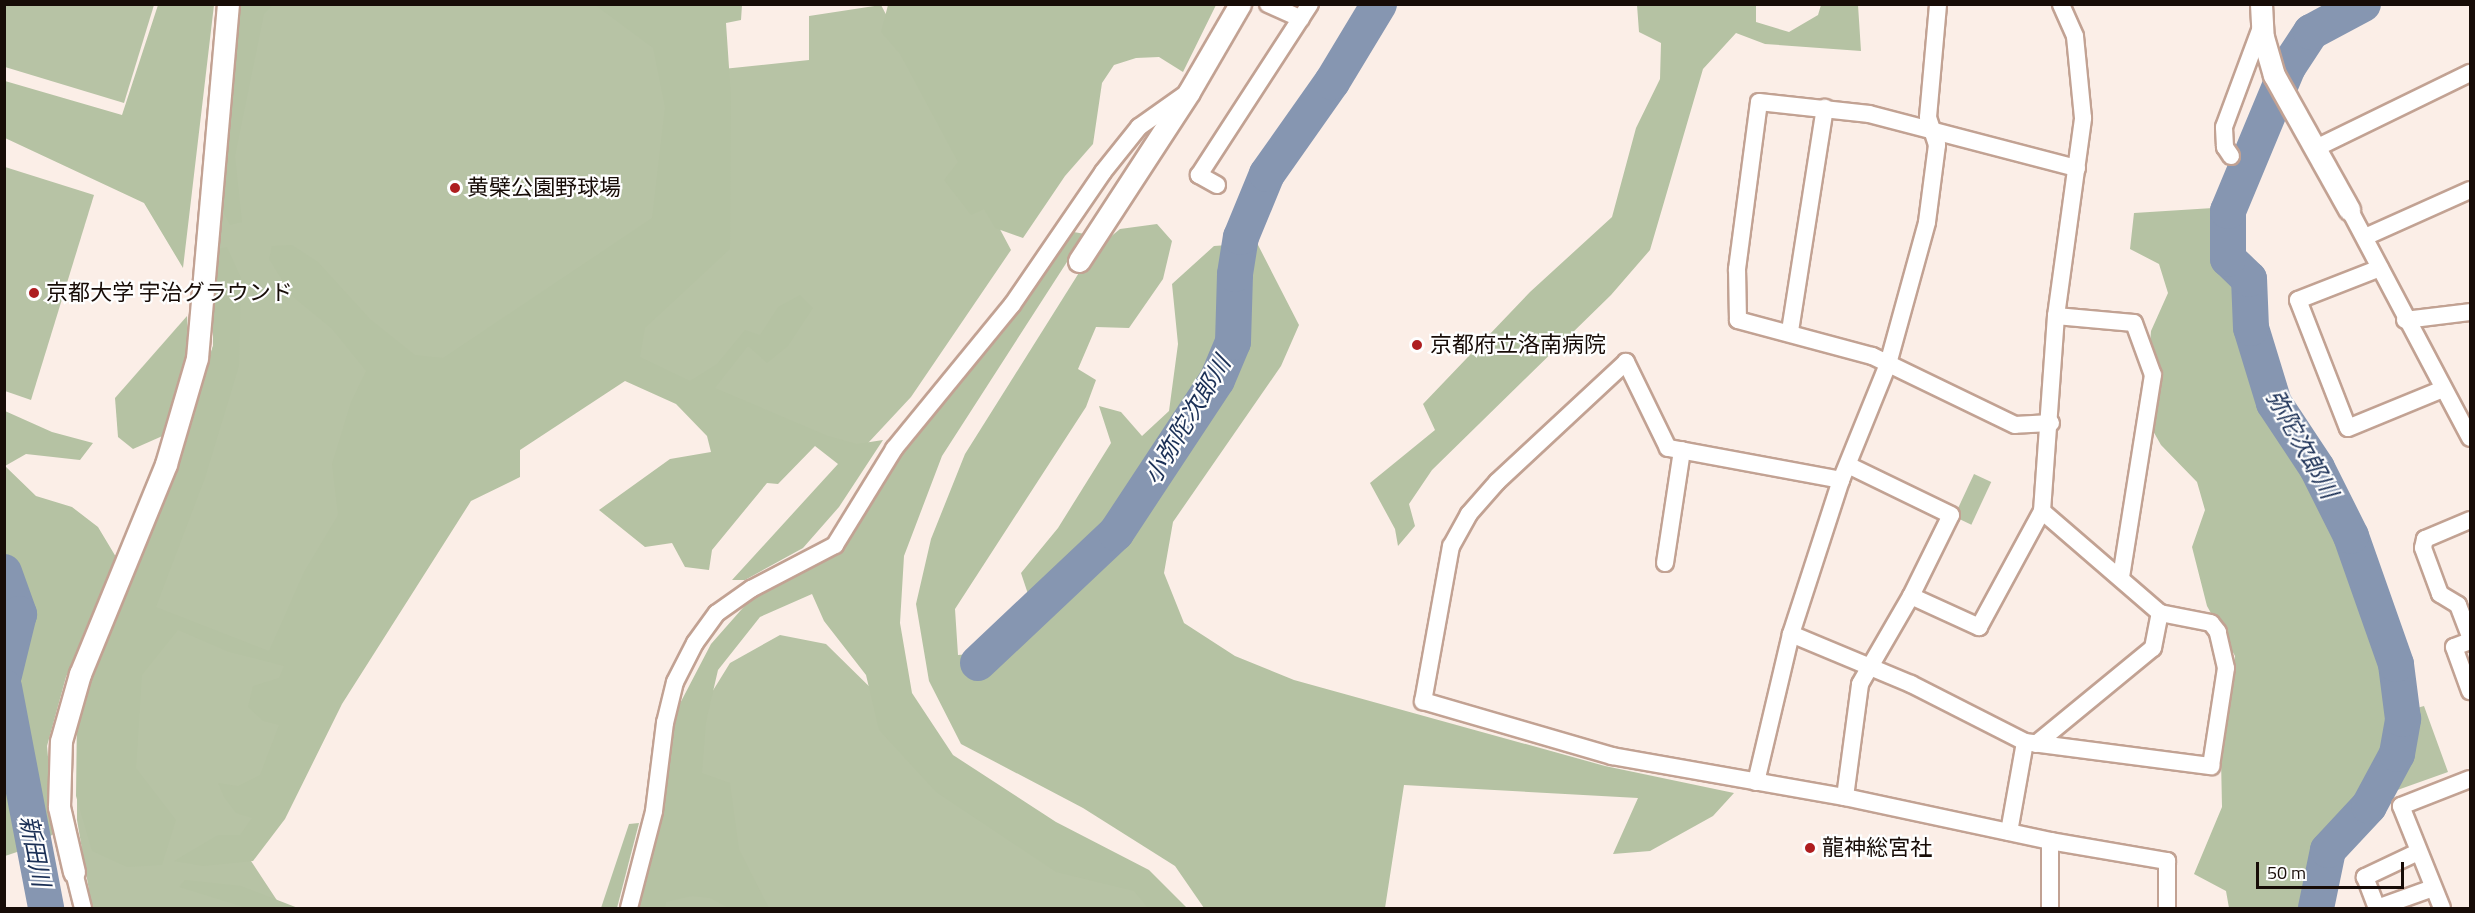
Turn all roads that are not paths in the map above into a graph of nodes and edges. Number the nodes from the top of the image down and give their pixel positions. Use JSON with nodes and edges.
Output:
{"nodes":[{"id":1,"x":228,"y":4,"type":"edge"},
{"id":2,"x":1240,"y":4,"type":"edge"},
{"id":3,"x":1268,"y":4,"type":"edge"},
{"id":4,"x":1938,"y":4,"type":"edge"},
{"id":5,"x":2061,"y":4,"type":"edge"},
{"id":6,"x":1305,"y":12,"type":"edge"},
{"id":7,"x":2262,"y":15,"type":"edge"},
{"id":8,"x":2470,"y":73,"type":"edge"},
{"id":9,"x":1189,"y":92,"type":"junction"},
{"id":10,"x":1825,"y":108,"type":"junction"},
{"id":11,"x":1932,"y":131,"type":"junction"},
{"id":12,"x":2314,"y":149,"type":"junction"},
{"id":13,"x":2231,"y":156,"type":"dead end"},
{"id":14,"x":2077,"y":168,"type":"junction"},
{"id":15,"x":1217,"y":185,"type":"dead end"},
{"id":16,"x":2470,"y":190,"type":"edge"},
{"id":17,"x":2349,"y":209,"type":"joint"},
{"id":18,"x":2365,"y":237,"type":"junction"},
{"id":19,"x":1079,"y":261,"type":"dead end"},
{"id":20,"x":2380,"y":268,"type":"junction"},
{"id":21,"x":2470,"y":312,"type":"edge"},
{"id":22,"x":2055,"y":316,"type":"junction"},
{"id":23,"x":2405,"y":320,"type":"junction"},
{"id":24,"x":1790,"y":331,"type":"junction"},
{"id":25,"x":1888,"y":364,"type":"junction"},
{"id":26,"x":2443,"y":389,"type":"junction"},
{"id":27,"x":2051,"y":423,"type":"junction"},
{"id":28,"x":2470,"y":438,"type":"edge"},
{"id":29,"x":1682,"y":450,"type":"junction"},
{"id":30,"x":1846,"y":473,"type":"junction"},
{"id":31,"x":2042,"y":511,"type":"junction"},
{"id":32,"x":2470,"y":520,"type":"edge"},
{"id":33,"x":1665,"y":563,"type":"dead end"},
{"id":34,"x":2121,"y":576,"type":"junction"},
{"id":35,"x":1911,"y":596,"type":"junction"},
{"id":36,"x":2160,"y":613,"type":"junction"},
{"id":37,"x":1791,"y":634,"type":"junction"},
{"id":38,"x":2470,"y":639,"type":"edge"},
{"id":39,"x":1869,"y":666,"type":"junction"},
{"id":40,"x":2470,"y":691,"type":"edge"},
{"id":41,"x":2030,"y":743,"type":"junction"},
{"id":42,"x":2470,"y":779,"type":"edge"},
{"id":43,"x":1756,"y":782,"type":"junction"},
{"id":44,"x":1845,"y":797,"type":"junction"},
{"id":45,"x":2009,"y":832,"type":"junction"},
{"id":46,"x":2050,"y":841,"type":"junction"},
{"id":47,"x":2418,"y":852,"type":"junction"},
{"id":48,"x":74,"y":872,"type":"joint"},
{"id":49,"x":2433,"y":888,"type":"junction"},
{"id":50,"x":82,"y":909,"type":"edge"},
{"id":51,"x":629,"y":909,"type":"edge"},
{"id":52,"x":2050,"y":909,"type":"edge"},
{"id":53,"x":2167,"y":909,"type":"edge"},
{"id":54,"x":2442,"y":909,"type":"edge"}],
"edges":[{"from":1,"to":48,"type":"street"},
{"from":2,"to":9,"type":"street"},
{"from":3,"to":6,"type":"street"},
{"from":4,"to":11,"type":"street"},
{"from":5,"to":14,"type":"street"},
{"from":6,"to":15,"type":"street"},
{"from":7,"to":12,"type":"street"},
{"from":7,"to":13,"type":"street"},
{"from":8,"to":12,"type":"street"},
{"from":9,"to":19,"type":"street"},
{"from":9,"to":51,"type":"street"},
{"from":10,"to":11,"type":"street"},
{"from":10,"to":24,"type":"street"},
{"from":10,"to":24,"type":"street"},
{"from":11,"to":14,"type":"street"},
{"from":11,"to":25,"type":"street"},
{"from":12,"to":17,"type":"street"},
{"from":14,"to":22,"type":"street"},
{"from":16,"to":18,"type":"street"},
{"from":17,"to":18,"type":"street"},
{"from":18,"to":20,"type":"street"},
{"from":20,"to":23,"type":"street"},
{"from":20,"to":26,"type":"street"},
{"from":21,"to":23,"type":"street"},
{"from":22,"to":27,"type":"street"},
{"from":22,"to":34,"type":"street"},
{"from":23,"to":26,"type":"street"},
{"from":24,"to":25,"type":"street"},
{"from":25,"to":27,"type":"street"},
{"from":25,"to":30,"type":"street"},
{"from":26,"to":28,"type":"street"},
{"from":27,"to":31,"type":"street"},
{"from":29,"to":30,"type":"street"},
{"from":29,"to":33,"type":"street"},
{"from":29,"to":43,"type":"street"},
{"from":30,"to":35,"type":"street"},
{"from":30,"to":37,"type":"street"},
{"from":31,"to":34,"type":"street"},
{"from":31,"to":35,"type":"street"},
{"from":32,"to":38,"type":"street"},
{"from":34,"to":36,"type":"street"},
{"from":35,"to":39,"type":"street"},
{"from":36,"to":41,"type":"street"},
{"from":36,"to":41,"type":"street"},
{"from":37,"to":39,"type":"street"},
{"from":37,"to":43,"type":"street"},
{"from":38,"to":40,"type":"street"},
{"from":39,"to":41,"type":"street"},
{"from":39,"to":44,"type":"street"},
{"from":41,"to":45,"type":"street"},
{"from":42,"to":47,"type":"street"},
{"from":43,"to":44,"type":"street"},
{"from":44,"to":45,"type":"street"},
{"from":45,"to":46,"type":"street"},
{"from":46,"to":52,"type":"street"},
{"from":46,"to":53,"type":"street"},
{"from":47,"to":49,"type":"street"},
{"from":47,"to":49,"type":"street"},
{"from":48,"to":50,"type":"street"},
{"from":49,"to":54,"type":"street"}]}
